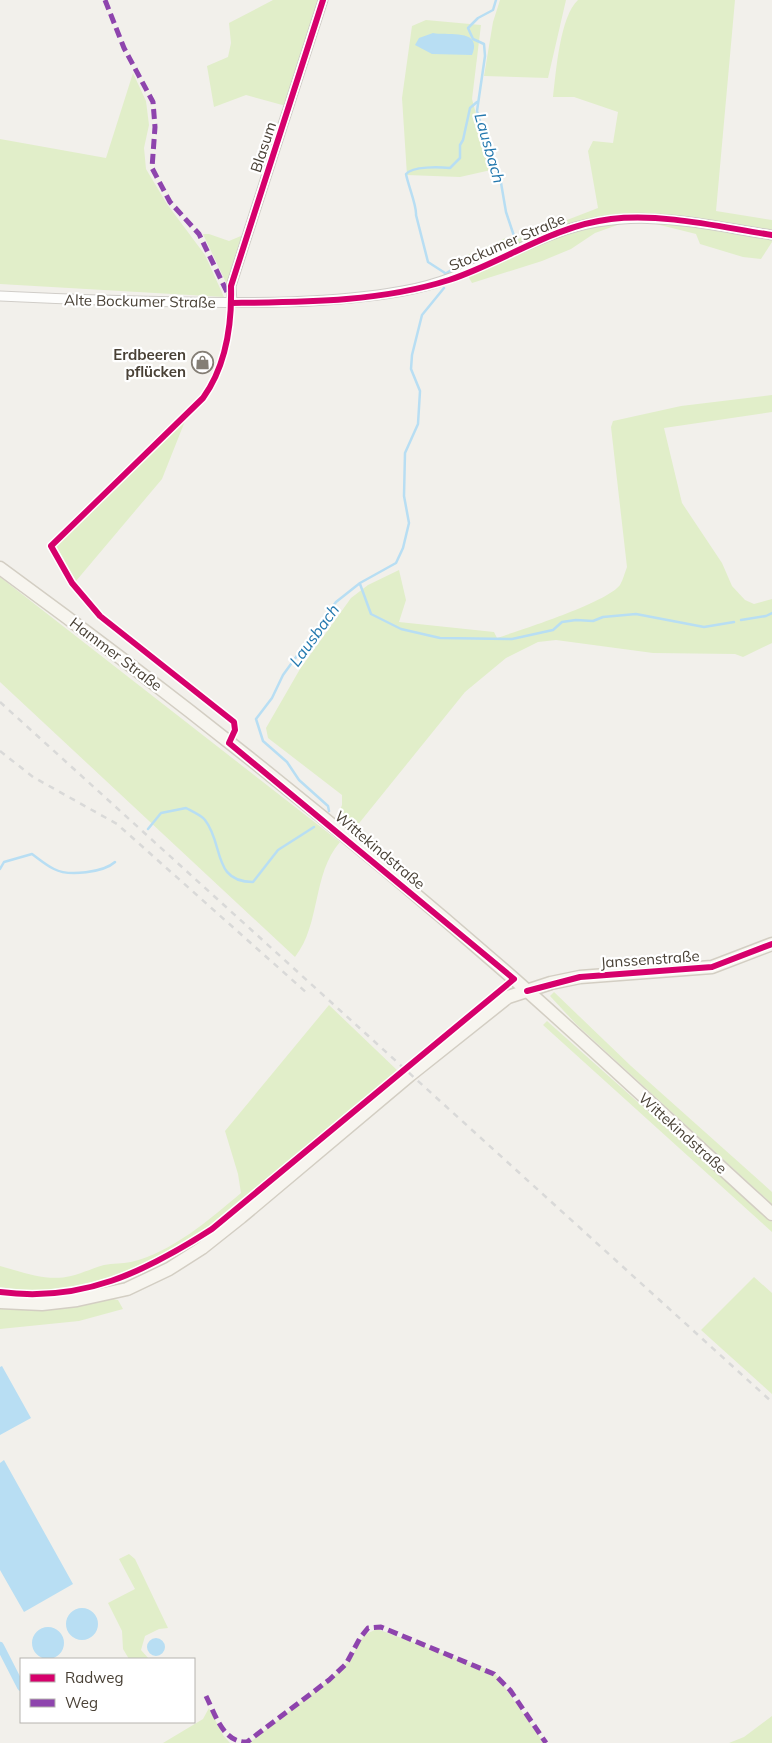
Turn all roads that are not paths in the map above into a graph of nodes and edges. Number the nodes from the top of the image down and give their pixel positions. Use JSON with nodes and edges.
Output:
{"nodes":[{"id":1,"x":323,"y":0,"type":"edge"},
{"id":2,"x":772,"y":235,"type":"edge"},
{"id":3,"x":430,"y":286,"type":"joint"},
{"id":4,"x":0,"y":296,"type":"edge"},
{"id":5,"x":232,"y":303,"type":"junction"},
{"id":6,"x":0,"y":568,"type":"edge"},
{"id":7,"x":229,"y":743,"type":"joint"},
{"id":8,"x":772,"y":944,"type":"edge"},
{"id":9,"x":527,"y":991,"type":"junction"},
{"id":10,"x":772,"y":1214,"type":"edge"},
{"id":11,"x":0,"y":1302,"type":"edge"}],
"edges":[{"from":1,"to":5,"type":"street","name":"Blasum"},
{"from":2,"to":3,"type":"street","name":"Stockumer Straße"},
{"from":3,"to":5,"type":"street","name":"Alte Bockumer Straße"},
{"from":4,"to":5,"type":"street","name":"Alte Bockumer Straße"},
{"from":6,"to":7,"type":"main road","name":"Hammer Straße"},
{"from":7,"to":9,"type":"main road","name":"Wittekindstraße"},
{"from":8,"to":9,"type":"main road","name":"Janssenstraße"},
{"from":9,"to":10,"type":"main road","name":"Wittekindstraße"},
{"from":9,"to":11,"type":"main road","name":"Janssenstraße"}]}
